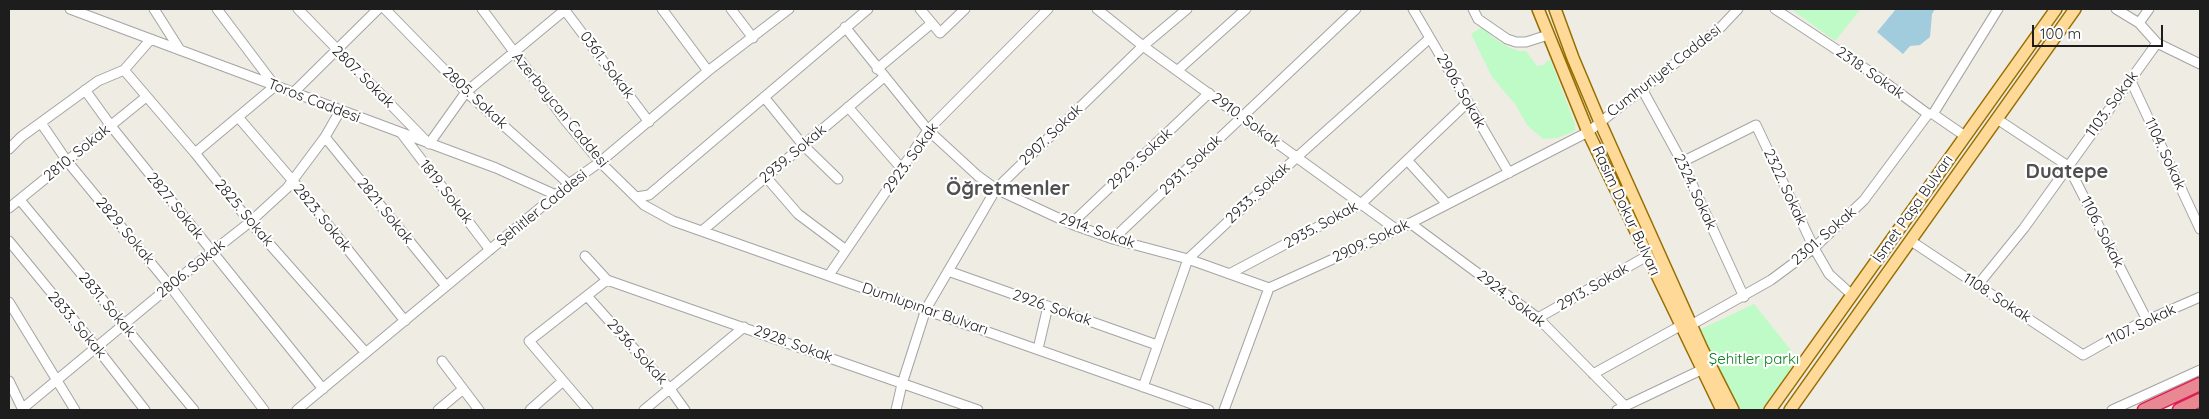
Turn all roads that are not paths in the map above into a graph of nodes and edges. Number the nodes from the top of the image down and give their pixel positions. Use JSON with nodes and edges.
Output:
{"nodes":[{"id":1,"x":70,"y":9,"type":"edge"},
{"id":2,"x":89,"y":9,"type":"edge"},
{"id":3,"x":154,"y":9,"type":"edge"},
{"id":4,"x":217,"y":9,"type":"edge"},
{"id":5,"x":298,"y":9,"type":"edge"},
{"id":6,"x":378,"y":9,"type":"edge"},
{"id":7,"x":385,"y":9,"type":"edge"},
{"id":8,"x":482,"y":9,"type":"edge"},
{"id":9,"x":565,"y":9,"type":"edge"},
{"id":10,"x":662,"y":9,"type":"edge"},
{"id":11,"x":731,"y":9,"type":"edge"},
{"id":12,"x":789,"y":9,"type":"edge"},
{"id":13,"x":868,"y":9,"type":"edge"},
{"id":14,"x":920,"y":9,"type":"edge"},
{"id":15,"x":965,"y":9,"type":"edge"},
{"id":16,"x":1048,"y":9,"type":"edge"},
{"id":17,"x":1097,"y":9,"type":"edge"},
{"id":18,"x":1187,"y":9,"type":"edge"},
{"id":19,"x":1246,"y":9,"type":"edge"},
{"id":20,"x":1356,"y":9,"type":"edge"},
{"id":21,"x":1413,"y":9,"type":"edge"},
{"id":22,"x":1473,"y":9,"type":"edge"},
{"id":23,"x":1538,"y":9,"type":"edge"},
{"id":24,"x":1555,"y":9,"type":"edge"},
{"id":25,"x":1738,"y":9,"type":"edge"},
{"id":26,"x":1774,"y":9,"type":"edge"},
{"id":27,"x":1998,"y":9,"type":"edge"},
{"id":28,"x":2056,"y":9,"type":"edge"},
{"id":29,"x":2074,"y":9,"type":"edge"},
{"id":30,"x":2116,"y":9,"type":"edge"},
{"id":31,"x":2149,"y":9,"type":"edge"},
{"id":32,"x":94,"y":18,"type":"junction"},
{"id":33,"x":932,"y":23,"type":"junction"},
{"id":34,"x":2139,"y":23,"type":"junction"},
{"id":35,"x":846,"y":27,"type":"junction"},
{"id":36,"x":1548,"y":35,"type":"junction"},
{"id":37,"x":753,"y":38,"type":"junction"},
{"id":38,"x":1430,"y":38,"type":"junction"},
{"id":39,"x":151,"y":39,"type":"junction"},
{"id":40,"x":2157,"y":43,"type":"junction"},
{"id":41,"x":1143,"y":46,"type":"junction"},
{"id":42,"x":180,"y":50,"type":"junction"},
{"id":43,"x":337,"y":50,"type":"junction"},
{"id":44,"x":514,"y":53,"type":"junction"},
{"id":45,"x":2200,"y":64,"type":"edge"},
{"id":46,"x":877,"y":69,"type":"junction"},
{"id":47,"x":124,"y":70,"type":"junction"},
{"id":48,"x":1178,"y":70,"type":"junction"},
{"id":49,"x":708,"y":71,"type":"junction"},
{"id":50,"x":884,"y":77,"type":"junction"},
{"id":51,"x":2130,"y":79,"type":"junction"},
{"id":52,"x":274,"y":86,"type":"junction"},
{"id":53,"x":1642,"y":89,"type":"junction"},
{"id":54,"x":85,"y":90,"type":"junction"},
{"id":55,"x":466,"y":92,"type":"junction"},
{"id":56,"x":293,"y":93,"type":"junction"},
{"id":57,"x":1209,"y":93,"type":"junction"},
{"id":58,"x":146,"y":97,"type":"junction"},
{"id":59,"x":764,"y":97,"type":"junction"},
{"id":60,"x":1468,"y":102,"type":"junction"},
{"id":61,"x":848,"y":107,"type":"junction"},
{"id":62,"x":340,"y":111,"type":"junction"},
{"id":63,"x":1931,"y":114,"type":"junction"},
{"id":64,"x":238,"y":117,"type":"junction"},
{"id":65,"x":1241,"y":117,"type":"junction"},
{"id":66,"x":1997,"y":119,"type":"junction"},
{"id":67,"x":649,"y":122,"type":"junction"},
{"id":68,"x":1600,"y":122,"type":"junction"},
{"id":69,"x":41,"y":123,"type":"junction"},
{"id":70,"x":111,"y":126,"type":"junction"},
{"id":71,"x":928,"y":130,"type":"junction"},
{"id":72,"x":1588,"y":132,"type":"junction"},
{"id":73,"x":401,"y":134,"type":"junction"},
{"id":74,"x":1966,"y":136,"type":"junction"},
{"id":75,"x":325,"y":137,"type":"junction"},
{"id":76,"x":429,"y":144,"type":"junction"},
{"id":77,"x":803,"y":145,"type":"junction"},
{"id":78,"x":9,"y":150,"type":"edge"},
{"id":79,"x":195,"y":153,"type":"junction"},
{"id":80,"x":1297,"y":157,"type":"junction"},
{"id":81,"x":1407,"y":160,"type":"junction"},
{"id":82,"x":67,"y":161,"type":"junction"},
{"id":83,"x":600,"y":162,"type":"junction"},
{"id":84,"x":1682,"y":162,"type":"junction"},
{"id":85,"x":2068,"y":166,"type":"junction"},
{"id":86,"x":902,"y":169,"type":"junction"},
{"id":87,"x":1509,"y":173,"type":"junction"},
{"id":88,"x":766,"y":177,"type":"junction"},
{"id":89,"x":838,"y":179,"type":"dead end"},
{"id":90,"x":293,"y":181,"type":"junction"},
{"id":91,"x":569,"y":184,"type":"junction"},
{"id":92,"x":996,"y":189,"type":"junction"},
{"id":93,"x":556,"y":195,"type":"junction"},
{"id":94,"x":636,"y":197,"type":"junction"},
{"id":95,"x":20,"y":200,"type":"junction"},
{"id":96,"x":1361,"y":204,"type":"junction"},
{"id":97,"x":1447,"y":204,"type":"junction"},
{"id":98,"x":644,"y":205,"type":"joint"},
{"id":99,"x":9,"y":208,"type":"edge"},
{"id":100,"x":250,"y":222,"type":"junction"},
{"id":101,"x":1410,"y":223,"type":"junction"},
{"id":102,"x":1071,"y":224,"type":"junction"},
{"id":103,"x":2200,"y":229,"type":"edge"},
{"id":104,"x":1397,"y":230,"type":"junction"},
{"id":105,"x":702,"y":231,"type":"junction"},
{"id":106,"x":1113,"y":239,"type":"junction"},
{"id":107,"x":1911,"y":241,"type":"junction"},
{"id":108,"x":9,"y":242,"type":"edge"},
{"id":109,"x":1814,"y":248,"type":"junction"},
{"id":110,"x":490,"y":250,"type":"junction"},
{"id":111,"x":846,"y":250,"type":"junction"},
{"id":112,"x":212,"y":252,"type":"junction"},
{"id":113,"x":585,"y":256,"type":"dead end"},
{"id":114,"x":1647,"y":256,"type":"junction"},
{"id":115,"x":1188,"y":259,"type":"junction"},
{"id":116,"x":948,"y":271,"type":"junction"},
{"id":117,"x":1231,"y":273,"type":"junction"},
{"id":118,"x":829,"y":275,"type":"junction"},
{"id":119,"x":607,"y":280,"type":"junction"},
{"id":120,"x":170,"y":286,"type":"junction"},
{"id":121,"x":446,"y":286,"type":"junction"},
{"id":122,"x":1977,"y":286,"type":"junction"},
{"id":123,"x":1269,"y":288,"type":"junction"},
{"id":124,"x":1852,"y":295,"type":"junction"},
{"id":125,"x":587,"y":296,"type":"junction"},
{"id":126,"x":1744,"y":296,"type":"junction"},
{"id":127,"x":2200,"y":297,"type":"edge"},
{"id":128,"x":9,"y":302,"type":"edge"},
{"id":129,"x":1048,"y":306,"type":"junction"},
{"id":130,"x":926,"y":309,"type":"junction"},
{"id":131,"x":1538,"y":318,"type":"junction"},
{"id":132,"x":2147,"y":320,"type":"junction"},
{"id":133,"x":405,"y":321,"type":"junction"},
{"id":134,"x":123,"y":325,"type":"junction"},
{"id":135,"x":1686,"y":326,"type":"junction"},
{"id":136,"x":744,"y":327,"type":"junction"},
{"id":137,"x":1156,"y":345,"type":"junction"},
{"id":138,"x":96,"y":348,"type":"junction"},
{"id":139,"x":1038,"y":349,"type":"junction"},
{"id":140,"x":366,"y":353,"type":"junction"},
{"id":141,"x":2083,"y":355,"type":"joint"},
{"id":142,"x":442,"y":361,"type":"dead end"},
{"id":143,"x":1701,"y":370,"type":"junction"},
{"id":144,"x":2200,"y":370,"type":"edge"},
{"id":145,"x":1593,"y":374,"type":"junction"},
{"id":146,"x":57,"y":380,"type":"junction"},
{"id":147,"x":9,"y":381,"type":"edge"},
{"id":148,"x":563,"y":381,"type":"junction"},
{"id":149,"x":902,"y":384,"type":"junction"},
{"id":150,"x":2200,"y":384,"type":"edge"},
{"id":151,"x":1142,"y":387,"type":"junction"},
{"id":152,"x":323,"y":389,"type":"junction"},
{"id":153,"x":670,"y":389,"type":"junction"},
{"id":154,"x":462,"y":390,"type":"junction"},
{"id":155,"x":2200,"y":400,"type":"edge"},
{"id":156,"x":1621,"y":408,"type":"edge"},
{"id":157,"x":22,"y":410,"type":"edge"},
{"id":158,"x":75,"y":410,"type":"edge"},
{"id":159,"x":145,"y":410,"type":"edge"},
{"id":160,"x":194,"y":410,"type":"edge"},
{"id":161,"x":264,"y":410,"type":"edge"},
{"id":162,"x":297,"y":410,"type":"edge"},
{"id":163,"x":438,"y":410,"type":"edge"},
{"id":164,"x":479,"y":410,"type":"edge"},
{"id":165,"x":530,"y":410,"type":"edge"},
{"id":166,"x":588,"y":410,"type":"edge"},
{"id":167,"x":644,"y":410,"type":"edge"},
{"id":168,"x":685,"y":410,"type":"edge"},
{"id":169,"x":896,"y":410,"type":"edge"},
{"id":170,"x":978,"y":410,"type":"edge"},
{"id":171,"x":1209,"y":410,"type":"edge"},
{"id":172,"x":1224,"y":410,"type":"edge"},
{"id":173,"x":1722,"y":410,"type":"edge"},
{"id":174,"x":1732,"y":410,"type":"edge"},
{"id":175,"x":1770,"y":410,"type":"edge"},
{"id":176,"x":1790,"y":410,"type":"edge"},
{"id":177,"x":2112,"y":410,"type":"edge"},
{"id":178,"x":2144,"y":410,"type":"edge"},
{"id":179,"x":2179,"y":410,"type":"edge"}],
"edges":[{"from":1,"to":32,"type":"street","name":"Toros Caddesi"},
{"from":2,"to":32,"type":"street"},
{"from":3,"to":42,"type":"street"},
{"from":4,"to":52,"type":"street"},
{"from":5,"to":43,"type":"street","name":"2807. Sokak"},
{"from":6,"to":43,"type":"street"},
{"from":7,"to":55,"type":"street","name":"2805. Sokak"},
{"from":8,"to":44,"type":"street","name":"Azerbaycan Caddesi"},
{"from":9,"to":44,"type":"street"},
{"from":9,"to":67,"type":"street","name":"0361. Sokak"},
{"from":10,"to":49,"type":"street"},
{"from":11,"to":37,"type":"street"},
{"from":12,"to":37,"type":"street","name":"Şehitler Caddesi"},
{"from":13,"to":35,"type":"street"},
{"from":14,"to":33,"type":"street"},
{"from":15,"to":33,"type":"street"},
{"from":16,"to":71,"type":"street","name":"2923. Sokak"},
{"from":17,"to":41,"type":"street","name":"2910. Sokak"},
{"from":18,"to":41,"type":"street","name":"2907. Sokak"},
{"from":19,"to":48,"type":"street"},
{"from":20,"to":65,"type":"street","name":"2931. Sokak"},
{"from":21,"to":38,"type":"street","name":"2906. Sokak"},
{"from":22,"to":36,"type":"street"},
{"from":23,"to":36,"type":"main road","name":"Rasim Dokur Bulvarı"},
{"from":24,"to":68,"type":"main road"},
{"from":25,"to":53,"type":"street","name":"Cumhuriyet Caddesi"},
{"from":26,"to":63,"type":"street","name":"2318. Sokak"},
{"from":27,"to":63,"type":"street","name":"2301. Sokak"},
{"from":28,"to":74,"type":"main road","name":"İsmet Paşa Bulvarı"},
{"from":29,"to":66,"type":"main road","name":"İsmet Paşa Bulvarı"},
{"from":30,"to":34,"type":"street"},
{"from":31,"to":34,"type":"street"},
{"from":32,"to":39,"type":"street","name":"Toros Caddesi"},
{"from":33,"to":46,"type":"street"},
{"from":34,"to":40,"type":"street"},
{"from":35,"to":46,"type":"street","name":"2914. Sokak"},
{"from":35,"to":59,"type":"street"},
{"from":36,"to":72,"type":"main road","name":"Rasim Dokur Bulvarı"},
{"from":37,"to":49,"type":"street","name":"Şehitler Caddesi"},
{"from":38,"to":60,"type":"street","name":"2906. Sokak"},
{"from":38,"to":80,"type":"street","name":"2933. Sokak"},
{"from":39,"to":42,"type":"street","name":"Toros Caddesi"},
{"from":39,"to":47,"type":"street"},
{"from":40,"to":45,"type":"street"},
{"from":40,"to":51,"type":"street","name":"1103. Sokak"},
{"from":41,"to":48,"type":"street","name":"2910. Sokak"},
{"from":41,"to":92,"type":"street","name":"2907. Sokak"},
{"from":42,"to":52,"type":"street","name":"Toros Caddesi"},
{"from":43,"to":56,"type":"street"},
{"from":43,"to":76,"type":"street","name":"2807. Sokak"},
{"from":44,"to":55,"type":"street"},
{"from":44,"to":83,"type":"street","name":"Azerbaycan Caddesi"},
{"from":46,"to":50,"type":"street","name":"2914. Sokak"},
{"from":47,"to":54,"type":"street"},
{"from":47,"to":58,"type":"street","name":"2825. Sokak"},
{"from":48,"to":57,"type":"street","name":"2910. Sokak"},
{"from":49,"to":67,"type":"street","name":"Şehitler Caddesi"},
{"from":50,"to":61,"type":"street","name":"2939. Sokak"},
{"from":50,"to":71,"type":"street","name":"2914. Sokak"},
{"from":51,"to":85,"type":"street","name":"1103. Sokak"},
{"from":51,"to":103,"type":"street","name":"1104. Sokak"},
{"from":52,"to":56,"type":"street","name":"Toros Caddesi"},
{"from":52,"to":64,"type":"street"},
{"from":53,"to":68,"type":"street","name":"Cumhuriyet Caddesi"},
{"from":53,"to":84,"type":"street","name":"2324. Sokak"},
{"from":54,"to":69,"type":"street"},
{"from":54,"to":70,"type":"street","name":"2827. Sokak"},
{"from":55,"to":76,"type":"street"},
{"from":55,"to":91,"type":"street","name":"2805. Sokak"},
{"from":56,"to":62,"type":"street","name":"Toros Caddesi"},
{"from":57,"to":65,"type":"street","name":"2910. Sokak"},
{"from":57,"to":102,"type":"street","name":"2929. Sokak"},
{"from":58,"to":70,"type":"street","name":"2810. Sokak"},
{"from":58,"to":79,"type":"street","name":"2825. Sokak"},
{"from":59,"to":77,"type":"street"},
{"from":59,"to":94,"type":"street"},
{"from":60,"to":81,"type":"street","name":"2935. Sokak"},
{"from":60,"to":87,"type":"street","name":"2906. Sokak"},
{"from":61,"to":77,"type":"street","name":"2939. Sokak"},
{"from":61,"to":86,"type":"street"},
{"from":62,"to":73,"type":"street","name":"Toros Caddesi"},
{"from":62,"to":75,"type":"street","name":"2806. Sokak"},
{"from":63,"to":74,"type":"street","name":"2318. Sokak"},
{"from":63,"to":109,"type":"street","name":"2301. Sokak"},
{"from":64,"to":79,"type":"street"},
{"from":64,"to":90,"type":"street","name":"2823. Sokak"},
{"from":65,"to":80,"type":"street","name":"2910. Sokak"},
{"from":65,"to":106,"type":"street","name":"2931. Sokak"},
{"from":66,"to":85,"type":"street","name":"1106. Sokak"},
{"from":66,"to":107,"type":"main road","name":"İsmet Paşa Bulvarı"},
{"from":67,"to":83,"type":"street","name":"Şehitler Caddesi"},
{"from":68,"to":72,"type":"street","name":"Cumhuriyet Caddesi"},
{"from":68,"to":135,"type":"main road"},
{"from":69,"to":78,"type":"street"},
{"from":69,"to":82,"type":"street","name":"2829. Sokak"},
{"from":70,"to":82,"type":"street","name":"2810. Sokak"},
{"from":70,"to":112,"type":"street","name":"2827. Sokak"},
{"from":71,"to":86,"type":"street","name":"2923. Sokak"},
{"from":71,"to":92,"type":"street","name":"2914. Sokak"},
{"from":72,"to":87,"type":"street","name":"2909. Sokak"},
{"from":72,"to":114,"type":"main road","name":"Rasim Dokur Bulvarı"},
{"from":73,"to":76,"type":"street","name":"Toros Caddesi"},
{"from":73,"to":110,"type":"street","name":"1819. Sokak"},
{"from":74,"to":124,"type":"main road","name":"İsmet Paşa Bulvarı"},
{"from":75,"to":90,"type":"street","name":"2806. Sokak"},
{"from":75,"to":121,"type":"street","name":"2821. Sokak"},
{"from":76,"to":93,"type":"street","name":"Toros Caddesi"},
{"from":77,"to":88,"type":"street","name":"2939. Sokak"},
{"from":77,"to":89,"type":"street"},
{"from":79,"to":100,"type":"street","name":"2825. Sokak"},
{"from":80,"to":96,"type":"street","name":"2910. Sokak"},
{"from":80,"to":115,"type":"street","name":"2933. Sokak"},
{"from":81,"to":96,"type":"street","name":"2935. Sokak"},
{"from":81,"to":97,"type":"street"},
{"from":82,"to":95,"type":"street","name":"2810. Sokak"},
{"from":82,"to":120,"type":"street","name":"2829. Sokak"},
{"from":83,"to":91,"type":"street","name":"Şehitler Caddesi"},
{"from":83,"to":94,"type":"street","name":"Azerbaycan Caddesi"},
{"from":84,"to":109,"type":"street","name":"2322. Sokak"},
{"from":84,"to":126,"type":"street","name":"2324. Sokak"},
{"from":85,"to":122,"type":"street","name":"1103. Sokak"},
{"from":85,"to":132,"type":"street","name":"1106. Sokak"},
{"from":86,"to":111,"type":"street","name":"2923. Sokak"},
{"from":87,"to":97,"type":"street","name":"2909. Sokak"},
{"from":88,"to":105,"type":"street","name":"2939. Sokak"},
{"from":88,"to":111,"type":"street"},
{"from":90,"to":100,"type":"street","name":"2806. Sokak"},
{"from":90,"to":133,"type":"street","name":"2823. Sokak"},
{"from":91,"to":93,"type":"street","name":"Şehitler Caddesi"},
{"from":92,"to":102,"type":"street","name":"2914. Sokak"},
{"from":92,"to":116,"type":"street","name":"2907. Sokak"},
{"from":93,"to":110,"type":"street","name":"Şehitler Caddesi"},
{"from":94,"to":98,"type":"street","name":"Azerbaycan Caddesi"},
{"from":95,"to":99,"type":"street","name":"2810. Sokak"},
{"from":95,"to":134,"type":"street","name":"2831. Sokak"},
{"from":96,"to":104,"type":"street","name":"2910. Sokak"},
{"from":96,"to":117,"type":"street","name":"2935. Sokak"},
{"from":97,"to":101,"type":"street","name":"2909. Sokak"},
{"from":98,"to":105,"type":"street","name":"Dumlupınar Bulvarı"},
{"from":100,"to":112,"type":"street","name":"2806. Sokak"},
{"from":100,"to":140,"type":"street","name":"2825. Sokak"},
{"from":101,"to":104,"type":"street","name":"2909. Sokak"},
{"from":101,"to":131,"type":"street","name":"2924. Sokak"},
{"from":102,"to":106,"type":"street","name":"2914. Sokak"},
{"from":104,"to":123,"type":"street","name":"2909. Sokak"},
{"from":105,"to":118,"type":"street","name":"Dumlupınar Bulvarı"},
{"from":106,"to":115,"type":"street","name":"2914. Sokak"},
{"from":107,"to":122,"type":"street","name":"1108. Sokak"},
{"from":107,"to":176,"type":"main road","name":"İsmet Paşa Bulvarı"},
{"from":108,"to":138,"type":"street","name":"2833. Sokak"},
{"from":109,"to":124,"type":"street","name":"2322. Sokak"},
{"from":109,"to":126,"type":"street","name":"2301. Sokak"},
{"from":110,"to":121,"type":"street","name":"Şehitler Caddesi"},
{"from":111,"to":118,"type":"street","name":"2923. Sokak"},
{"from":112,"to":120,"type":"street","name":"2806. Sokak"},
{"from":112,"to":152,"type":"street","name":"2827. Sokak"},
{"from":113,"to":119,"type":"street","name":"2928. Sokak"},
{"from":114,"to":131,"type":"street","name":"2913. Sokak"},
{"from":114,"to":135,"type":"main road","name":"Rasim Dokur Bulvarı"},
{"from":115,"to":117,"type":"street","name":"2914. Sokak"},
{"from":115,"to":137,"type":"street","name":"2933. Sokak"},
{"from":116,"to":129,"type":"street","name":"2926. Sokak"},
{"from":116,"to":130,"type":"street","name":"2907. Sokak"},
{"from":117,"to":123,"type":"street","name":"2914. Sokak"},
{"from":118,"to":130,"type":"street","name":"Dumlupınar Bulvarı"},
{"from":119,"to":125,"type":"street"},
{"from":119,"to":136,"type":"street","name":"2928. Sokak"},
{"from":120,"to":134,"type":"street","name":"2806. Sokak"},
{"from":120,"to":161,"type":"street","name":"2829. Sokak"},
{"from":121,"to":133,"type":"street","name":"Şehitler Caddesi"},
{"from":122,"to":141,"type":"street","name":"1108. Sokak"},
{"from":123,"to":172,"type":"street"},
{"from":124,"to":175,"type":"main road","name":"İsmet Paşa Bulvarı"},
{"from":125,"to":148,"type":"street"},
{"from":125,"to":153,"type":"street","name":"2936. Sokak"},
{"from":126,"to":135,"type":"street","name":"2301. Sokak"},
{"from":127,"to":132,"type":"street","name":"1107. Sokak"},
{"from":128,"to":146,"type":"street"},
{"from":129,"to":137,"type":"street","name":"2926. Sokak"},
{"from":129,"to":139,"type":"street"},
{"from":130,"to":139,"type":"street","name":"Dumlupınar Bulvarı"},
{"from":130,"to":149,"type":"street","name":"2907. Sokak"},
{"from":131,"to":145,"type":"street","name":"2924. Sokak"},
{"from":132,"to":141,"type":"street","name":"1107. Sokak"},
{"from":133,"to":140,"type":"street","name":"Şehitler Caddesi"},
{"from":134,"to":138,"type":"street","name":"2806. Sokak"},
{"from":134,"to":160,"type":"street","name":"2831. Sokak"},
{"from":135,"to":143,"type":"main road","name":"Rasim Dokur Bulvarı"},
{"from":135,"to":145,"type":"street","name":"2301. Sokak"},
{"from":135,"to":174,"type":"main road"},
{"from":136,"to":149,"type":"street","name":"2928. Sokak"},
{"from":136,"to":153,"type":"street"},
{"from":137,"to":151,"type":"street","name":"2933. Sokak"},
{"from":138,"to":146,"type":"street","name":"2806. Sokak"},
{"from":138,"to":159,"type":"street","name":"2833. Sokak"},
{"from":139,"to":151,"type":"street","name":"Dumlupınar Bulvarı"},
{"from":140,"to":152,"type":"street","name":"Şehitler Caddesi"},
{"from":142,"to":154,"type":"street"},
{"from":143,"to":156,"type":"street"},
{"from":143,"to":173,"type":"main road","name":"Rasim Dokur Bulvarı"},
{"from":144,"to":177,"type":"street"},
{"from":145,"to":156,"type":"street","name":"2924. Sokak"},
{"from":146,"to":157,"type":"street","name":"2806. Sokak"},
{"from":146,"to":158,"type":"street"},
{"from":147,"to":157,"type":"street"},
{"from":148,"to":165,"type":"street"},
{"from":148,"to":166,"type":"street"},
{"from":149,"to":169,"type":"street","name":"2907. Sokak"},
{"from":149,"to":170,"type":"street","name":"2928. Sokak"},
{"from":150,"to":178,"type":"highway"},
{"from":151,"to":171,"type":"street","name":"Dumlupınar Bulvarı"},
{"from":152,"to":162,"type":"street","name":"Şehitler Caddesi"},
{"from":153,"to":167,"type":"street"},
{"from":153,"to":168,"type":"street","name":"2936. Sokak"},
{"from":154,"to":163,"type":"street"},
{"from":154,"to":164,"type":"street"},
{"from":155,"to":179,"type":"highway"}]}
